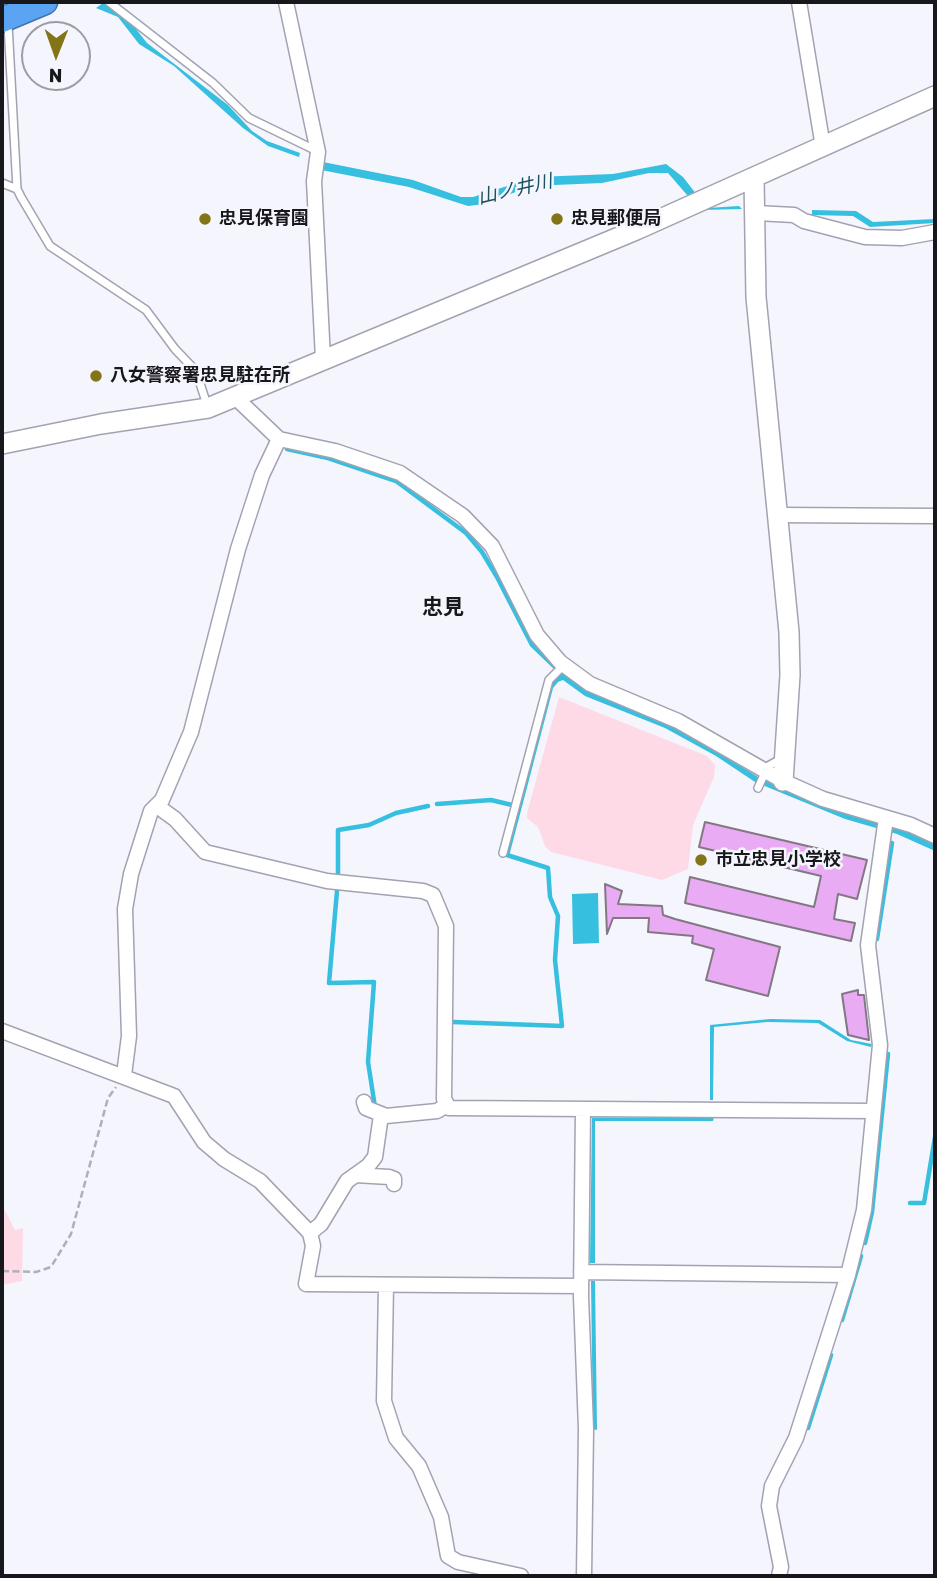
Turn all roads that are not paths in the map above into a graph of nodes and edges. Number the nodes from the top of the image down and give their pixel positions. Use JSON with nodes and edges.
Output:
{"nodes":[{"id":1,"x":45,"y":2,"type":"edge"},
{"id":2,"x":108,"y":2,"type":"edge"},
{"id":3,"x":286,"y":2,"type":"edge"},
{"id":4,"x":799,"y":2,"type":"edge"},
{"id":5,"x":5,"y":19,"type":"edge"},
{"id":6,"x":935,"y":96,"type":"edge"},
{"id":7,"x":823,"y":147,"type":"junction"},
{"id":8,"x":318,"y":152,"type":"junction"},
{"id":9,"x":754,"y":178,"type":"junction"},
{"id":10,"x":2,"y":183,"type":"edge"},
{"id":11,"x":18,"y":189,"type":"junction"},
{"id":12,"x":756,"y":213,"type":"junction"},
{"id":13,"x":935,"y":232,"type":"edge"},
{"id":14,"x":323,"y":359,"type":"junction"},
{"id":15,"x":236,"y":398,"type":"junction"},
{"id":16,"x":208,"y":408,"type":"junction"},
{"id":17,"x":279,"y":439,"type":"junction"},
{"id":18,"x":2,"y":444,"type":"edge"},
{"id":19,"x":777,"y":515,"type":"junction"},
{"id":20,"x":935,"y":516,"type":"edge"},
{"id":21,"x":564,"y":665,"type":"junction"},
{"id":22,"x":786,"y":758,"type":"junction"},
{"id":23,"x":764,"y":774,"type":"junction"},
{"id":24,"x":783,"y":781,"type":"junction"},
{"id":25,"x":758,"y":788,"type":"dead end"},
{"id":26,"x":157,"y":806,"type":"junction"},
{"id":27,"x":886,"y":818,"type":"junction"},
{"id":28,"x":935,"y":836,"type":"edge"},
{"id":29,"x":503,"y":853,"type":"dead end"},
{"id":30,"x":2,"y":1031,"type":"edge"},
{"id":31,"x":124,"y":1075,"type":"junction"},
{"id":32,"x":364,"y":1102,"type":"dead end"},
{"id":33,"x":447,"y":1105,"type":"junction"},
{"id":34,"x":583,"y":1109,"type":"junction"},
{"id":35,"x":873,"y":1111,"type":"junction"},
{"id":36,"x":381,"y":1115,"type":"junction"},
{"id":37,"x":355,"y":1175,"type":"junction"},
{"id":38,"x":394,"y":1184,"type":"dead end"},
{"id":39,"x":310,"y":1233,"type":"junction"},
{"id":40,"x":848,"y":1275,"type":"junction"},
{"id":41,"x":581,"y":1279,"type":"junction"},
{"id":42,"x":386,"y":1285,"type":"junction"},
{"id":43,"x":521,"y":1576,"type":"edge"},
{"id":44,"x":584,"y":1576,"type":"edge"},
{"id":45,"x":779,"y":1576,"type":"edge"}],
"edges":[{"from":1,"to":5,"type":"highway"},
{"from":2,"to":8,"type":"lane"},
{"from":3,"to":8,"type":"street"},
{"from":4,"to":7,"type":"street"},
{"from":5,"to":11,"type":"lane"},
{"from":6,"to":7,"type":"street"},
{"from":7,"to":9,"type":"street"},
{"from":8,"to":14,"type":"street"},
{"from":9,"to":12,"type":"street"},
{"from":9,"to":14,"type":"street"},
{"from":10,"to":11,"type":"lane"},
{"from":11,"to":16,"type":"lane"},
{"from":12,"to":13,"type":"street"},
{"from":12,"to":19,"type":"street"},
{"from":14,"to":15,"type":"street"},
{"from":15,"to":16,"type":"street"},
{"from":15,"to":17,"type":"street"},
{"from":16,"to":18,"type":"street"},
{"from":17,"to":21,"type":"street"},
{"from":17,"to":26,"type":"street"},
{"from":19,"to":20,"type":"street"},
{"from":19,"to":22,"type":"street"},
{"from":21,"to":23,"type":"street"},
{"from":21,"to":29,"type":"lane"},
{"from":22,"to":23,"type":"lane"},
{"from":22,"to":24,"type":"street"},
{"from":23,"to":24,"type":"street"},
{"from":23,"to":25,"type":"lane"},
{"from":24,"to":27,"type":"street"},
{"from":26,"to":31,"type":"street"},
{"from":26,"to":33,"type":"street"},
{"from":27,"to":28,"type":"street"},
{"from":27,"to":35,"type":"street"},
{"from":30,"to":31,"type":"street"},
{"from":31,"to":39,"type":"street"},
{"from":32,"to":36,"type":"street"},
{"from":33,"to":34,"type":"street"},
{"from":33,"to":36,"type":"street"},
{"from":34,"to":35,"type":"street"},
{"from":34,"to":41,"type":"street"},
{"from":35,"to":40,"type":"street"},
{"from":36,"to":37,"type":"street"},
{"from":37,"to":38,"type":"street"},
{"from":37,"to":39,"type":"street"},
{"from":39,"to":42,"type":"street"},
{"from":40,"to":41,"type":"street"},
{"from":40,"to":45,"type":"street"},
{"from":41,"to":42,"type":"street"},
{"from":41,"to":44,"type":"street"},
{"from":42,"to":43,"type":"street"}]}
